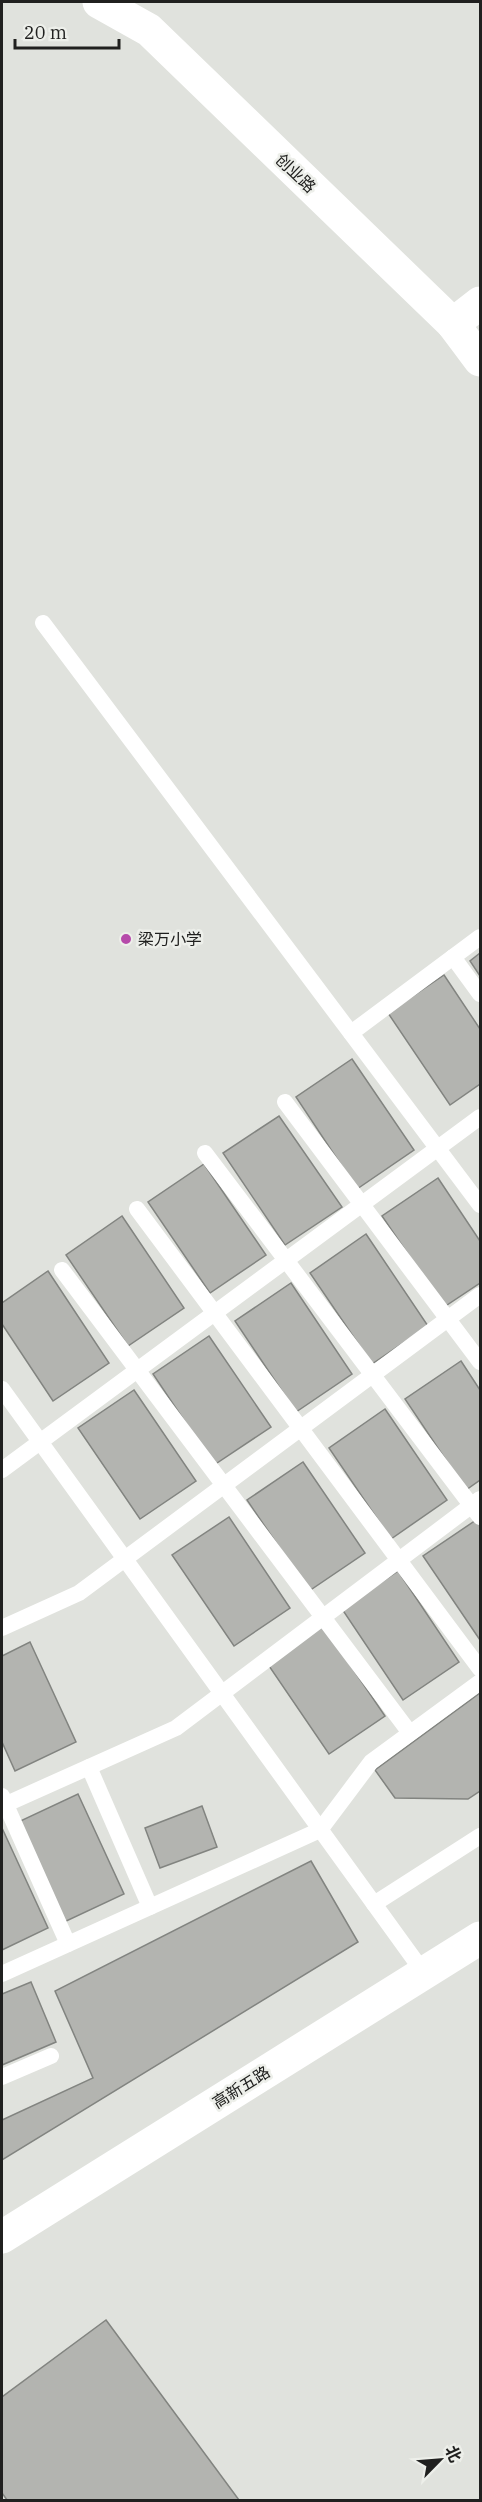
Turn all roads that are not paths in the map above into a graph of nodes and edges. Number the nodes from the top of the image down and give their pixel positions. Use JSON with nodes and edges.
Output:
{"nodes":[{"id":1,"x":99,"y":2,"type":"edge"},
{"id":2,"x":480,"y":303,"type":"edge"},
{"id":3,"x":453,"y":324,"type":"junction"},
{"id":4,"x":480,"y":360,"type":"edge"},
{"id":5,"x":43,"y":623,"type":"dead end"},
{"id":6,"x":480,"y":937,"type":"edge"},
{"id":7,"x":453,"y":957,"type":"junction"},
{"id":8,"x":480,"y":994,"type":"edge"},
{"id":9,"x":351,"y":1033,"type":"junction"},
{"id":10,"x":285,"y":1102,"type":"dead end"},
{"id":11,"x":480,"y":1117,"type":"edge"},
{"id":12,"x":438,"y":1148,"type":"junction"},
{"id":13,"x":205,"y":1153,"type":"dead end"},
{"id":14,"x":362,"y":1204,"type":"junction"},
{"id":15,"x":480,"y":1205,"type":"edge"},
{"id":16,"x":136,"y":1209,"type":"dead end"},
{"id":17,"x":286,"y":1260,"type":"junction"},
{"id":18,"x":62,"y":1270,"type":"dead end"},
{"id":19,"x":480,"y":1295,"type":"edge"},
{"id":20,"x":214,"y":1313,"type":"junction"},
{"id":21,"x":448,"y":1319,"type":"junction"},
{"id":22,"x":480,"y":1362,"type":"edge"},
{"id":23,"x":137,"y":1370,"type":"junction"},
{"id":24,"x":373,"y":1375,"type":"junction"},
{"id":25,"x":2,"y":1389,"type":"edge"},
{"id":26,"x":301,"y":1428,"type":"junction"},
{"id":27,"x":40,"y":1442,"type":"junction"},
{"id":28,"x":2,"y":1470,"type":"edge"},
{"id":29,"x":224,"y":1485,"type":"junction"},
{"id":30,"x":478,"y":1507,"type":"edge"},
{"id":31,"x":124,"y":1559,"type":"junction"},
{"id":32,"x":399,"y":1560,"type":"junction"},
{"id":33,"x":323,"y":1617,"type":"junction"},
{"id":34,"x":2,"y":1628,"type":"edge"},
{"id":35,"x":480,"y":1669,"type":"edge"},
{"id":36,"x":480,"y":1682,"type":"edge"},
{"id":37,"x":222,"y":1694,"type":"junction"},
{"id":38,"x":410,"y":1733,"type":"junction"},
{"id":39,"x":88,"y":1767,"type":"junction"},
{"id":40,"x":3,"y":1802,"type":"edge"},
{"id":41,"x":320,"y":1830,"type":"junction"},
{"id":42,"x":480,"y":1836,"type":"edge"},
{"id":43,"x":374,"y":1904,"type":"junction"},
{"id":44,"x":150,"y":1907,"type":"junction"},
{"id":45,"x":480,"y":1938,"type":"edge"},
{"id":46,"x":68,"y":1944,"type":"junction"},
{"id":47,"x":424,"y":1973,"type":"junction"},
{"id":48,"x":2,"y":1974,"type":"edge"},
{"id":49,"x":51,"y":2056,"type":"dead end"},
{"id":50,"x":2,"y":2077,"type":"edge"},
{"id":51,"x":2,"y":2237,"type":"edge"}],
"edges":[{"from":1,"to":3,"type":"street","name":"创业路"},
{"from":2,"to":3,"type":"street"},
{"from":3,"to":4,"type":"street","name":"创业路"},
{"from":5,"to":9,"type":"lane"},
{"from":6,"to":7,"type":"lane"},
{"from":7,"to":8,"type":"lane"},
{"from":7,"to":9,"type":"lane"},
{"from":9,"to":12,"type":"lane"},
{"from":10,"to":14,"type":"lane"},
{"from":11,"to":12,"type":"lane"},
{"from":12,"to":14,"type":"lane"},
{"from":12,"to":15,"type":"lane"},
{"from":13,"to":17,"type":"lane"},
{"from":14,"to":17,"type":"lane"},
{"from":14,"to":21,"type":"lane"},
{"from":16,"to":20,"type":"lane"},
{"from":17,"to":20,"type":"lane"},
{"from":17,"to":24,"type":"lane"},
{"from":18,"to":23,"type":"lane"},
{"from":19,"to":21,"type":"lane"},
{"from":20,"to":23,"type":"lane"},
{"from":20,"to":26,"type":"lane"},
{"from":21,"to":22,"type":"lane"},
{"from":21,"to":24,"type":"lane"},
{"from":23,"to":27,"type":"lane"},
{"from":23,"to":29,"type":"lane"},
{"from":24,"to":26,"type":"lane"},
{"from":24,"to":30,"type":"lane"},
{"from":25,"to":27,"type":"lane"},
{"from":26,"to":29,"type":"lane"},
{"from":26,"to":32,"type":"lane"},
{"from":27,"to":28,"type":"lane"},
{"from":27,"to":31,"type":"lane"},
{"from":29,"to":31,"type":"lane"},
{"from":29,"to":33,"type":"lane"},
{"from":30,"to":32,"type":"lane"},
{"from":31,"to":34,"type":"lane"},
{"from":31,"to":37,"type":"lane"},
{"from":32,"to":33,"type":"lane"},
{"from":32,"to":35,"type":"lane"},
{"from":33,"to":37,"type":"lane"},
{"from":33,"to":38,"type":"lane"},
{"from":36,"to":38,"type":"lane"},
{"from":37,"to":39,"type":"lane"},
{"from":37,"to":41,"type":"lane"},
{"from":38,"to":41,"type":"lane"},
{"from":39,"to":40,"type":"lane"},
{"from":39,"to":44,"type":"lane"},
{"from":40,"to":46,"type":"lane"},
{"from":41,"to":43,"type":"lane"},
{"from":41,"to":44,"type":"lane"},
{"from":42,"to":43,"type":"lane"},
{"from":43,"to":47,"type":"lane"},
{"from":44,"to":46,"type":"lane"},
{"from":45,"to":47,"type":"street","name":"高新五路"},
{"from":46,"to":48,"type":"lane"},
{"from":47,"to":51,"type":"street","name":"高新五路"},
{"from":49,"to":50,"type":"lane"}]}
